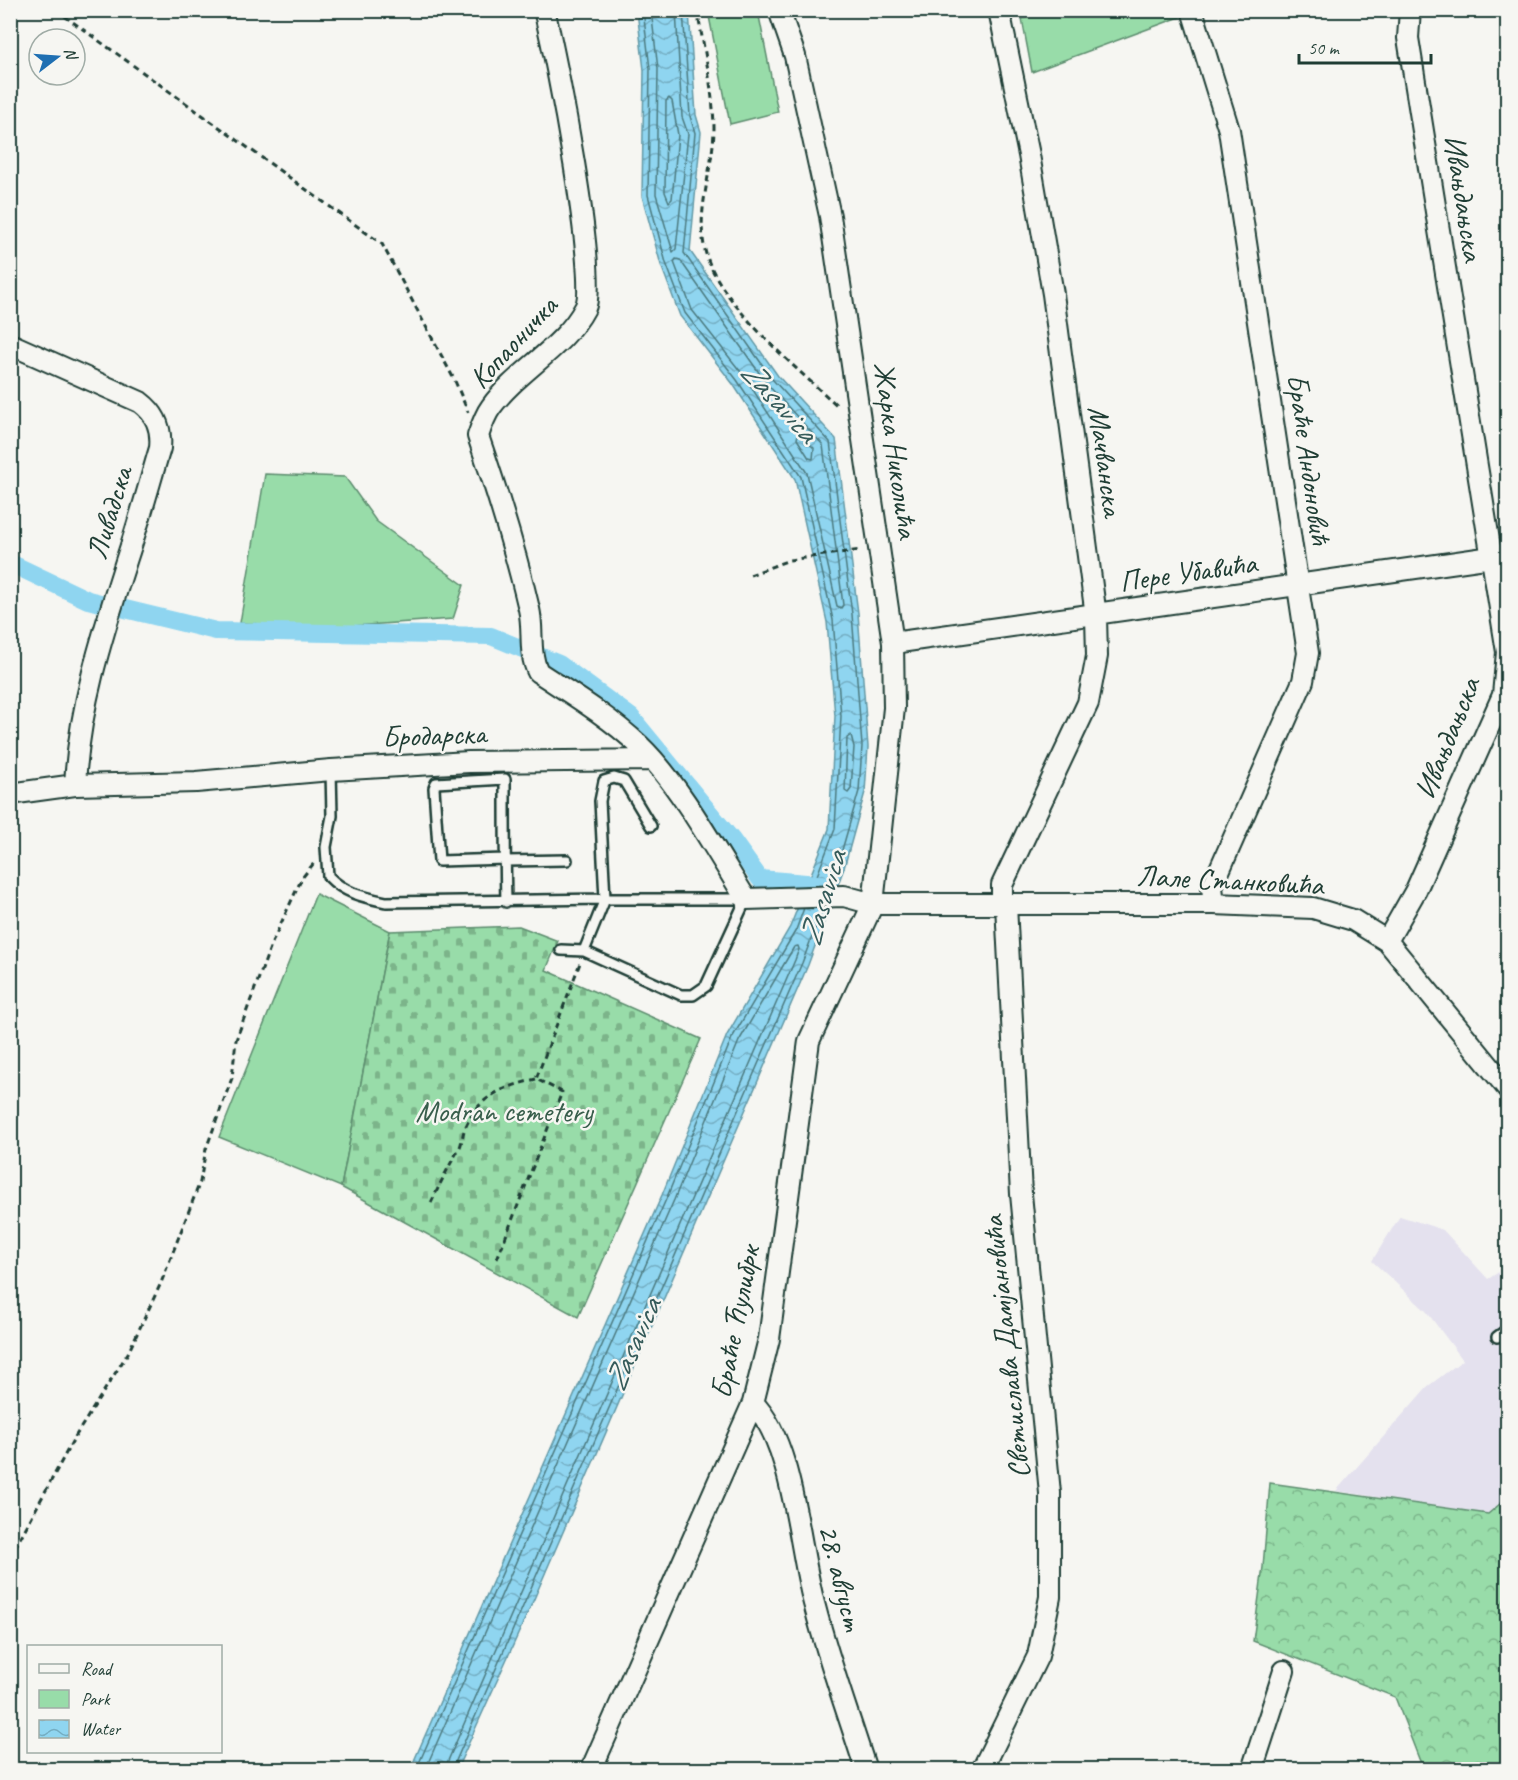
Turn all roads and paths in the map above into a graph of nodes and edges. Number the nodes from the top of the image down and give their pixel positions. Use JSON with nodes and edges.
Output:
{"nodes":[{"id":1,"x":56,"y":10,"type":"edge"},
{"id":2,"x":544,"y":10,"type":"edge"},
{"id":3,"x":697,"y":10,"type":"edge"},
{"id":4,"x":779,"y":10,"type":"edge"},
{"id":5,"x":999,"y":10,"type":"edge"},
{"id":6,"x":1192,"y":10,"type":"edge"},
{"id":7,"x":1410,"y":10,"type":"edge"},
{"id":8,"x":10,"y":344,"type":"edge"},
{"id":9,"x":862,"y":428,"type":"junction"},
{"id":10,"x":477,"y":436,"type":"junction"},
{"id":11,"x":854,"y":551,"type":"dead end"},
{"id":12,"x":1492,"y":557,"type":"junction"},
{"id":13,"x":750,"y":575,"type":"dead end"},
{"id":14,"x":1297,"y":587,"type":"junction"},
{"id":15,"x":1096,"y":616,"type":"junction"},
{"id":16,"x":893,"y":644,"type":"junction"},
{"id":17,"x":651,"y":760,"type":"junction"},
{"id":18,"x":331,"y":770,"type":"junction"},
{"id":19,"x":75,"y":785,"type":"junction"},
{"id":20,"x":10,"y":794,"type":"edge"},
{"id":21,"x":651,"y":826,"type":"dead end"},
{"id":22,"x":326,"y":847,"type":"junction"},
{"id":23,"x":506,"y":860,"type":"junction"},
{"id":24,"x":567,"y":860,"type":"dead end"},
{"id":25,"x":604,"y":899,"type":"junction"},
{"id":26,"x":746,"y":899,"type":"junction"},
{"id":27,"x":506,"y":902,"type":"junction"},
{"id":28,"x":873,"y":904,"type":"junction"},
{"id":29,"x":1214,"y":904,"type":"junction"},
{"id":30,"x":1004,"y":905,"type":"junction"},
{"id":31,"x":1387,"y":941,"type":"junction"},
{"id":32,"x":561,"y":950,"type":"dead end"},
{"id":33,"x":584,"y":951,"type":"junction"},
{"id":34,"x":536,"y":1078,"type":"junction"},
{"id":35,"x":1508,"y":1089,"type":"edge"},
{"id":36,"x":431,"y":1203,"type":"dead end"},
{"id":37,"x":497,"y":1259,"type":"dead end"},
{"id":38,"x":1508,"y":1329,"type":"edge"},
{"id":39,"x":1497,"y":1337,"type":"dead end"},
{"id":40,"x":753,"y":1403,"type":"junction"},
{"id":41,"x":10,"y":1557,"type":"edge"},
{"id":42,"x":1284,"y":1671,"type":"dead end"},
{"id":43,"x":591,"y":1770,"type":"edge"},
{"id":44,"x":866,"y":1770,"type":"edge"},
{"id":45,"x":982,"y":1770,"type":"edge"},
{"id":46,"x":1252,"y":1770,"type":"edge"}],
"edges":[{"from":1,"to":10,"type":"path"},
{"from":2,"to":10,"type":"street","name":"Копаоничка"},
{"from":3,"to":9,"type":"path"},
{"from":4,"to":9,"type":"street","name":"Жарка Николића"},
{"from":5,"to":15,"type":"street","name":"Мачванска"},
{"from":6,"to":14,"type":"street","name":"Браће Андоновић"},
{"from":7,"to":12,"type":"street","name":"Ивањдањска"},
{"from":8,"to":19,"type":"street","name":"Ливадска"},
{"from":9,"to":16,"type":"street","name":"Жарка Николића"},
{"from":10,"to":17,"type":"street","name":"Копаоничка"},
{"from":11,"to":13,"type":"path"},
{"from":12,"to":14,"type":"street","name":"Пере Убавића"},
{"from":12,"to":31,"type":"street","name":"Ивањдањска"},
{"from":14,"to":15,"type":"street","name":"Пере Убавића"},
{"from":14,"to":29,"type":"street","name":"Браће Андоновић"},
{"from":15,"to":16,"type":"street","name":"Пере Убавића"},
{"from":15,"to":30,"type":"street","name":"Мачванска"},
{"from":16,"to":28,"type":"street","name":"Жарка Николића"},
{"from":17,"to":18,"type":"street","name":"Бродарска"},
{"from":17,"to":26,"type":"street"},
{"from":18,"to":19,"type":"street","name":"Бродарска"},
{"from":18,"to":22,"type":"lane"},
{"from":19,"to":20,"type":"street","name":"Бродарска"},
{"from":21,"to":25,"type":"lane"},
{"from":22,"to":27,"type":"lane"},
{"from":22,"to":41,"type":"path"},
{"from":23,"to":23,"type":"lane"},
{"from":23,"to":24,"type":"lane"},
{"from":23,"to":27,"type":"lane"},
{"from":25,"to":26,"type":"lane"},
{"from":25,"to":27,"type":"lane"},
{"from":25,"to":33,"type":"lane"},
{"from":26,"to":28,"type":"street","name":"Лале Станковића"},
{"from":26,"to":33,"type":"lane"},
{"from":28,"to":30,"type":"street","name":"Лале Станковића"},
{"from":28,"to":40,"type":"street","name":"Браће Ћулибрк"},
{"from":29,"to":30,"type":"street","name":"Лале Станковића"},
{"from":29,"to":31,"type":"street","name":"Лале Станковића"},
{"from":30,"to":45,"type":"street","name":"Светислава Дамјановића"},
{"from":31,"to":35,"type":"street","name":"Лале Станковића"},
{"from":32,"to":33,"type":"lane"},
{"from":33,"to":34,"type":"path"},
{"from":34,"to":36,"type":"path"},
{"from":34,"to":37,"type":"path"},
{"from":38,"to":39,"type":"lane"},
{"from":40,"to":43,"type":"street","name":"Браће Ћулибрк"},
{"from":40,"to":44,"type":"street","name":"28. август"},
{"from":42,"to":46,"type":"street"}]}
